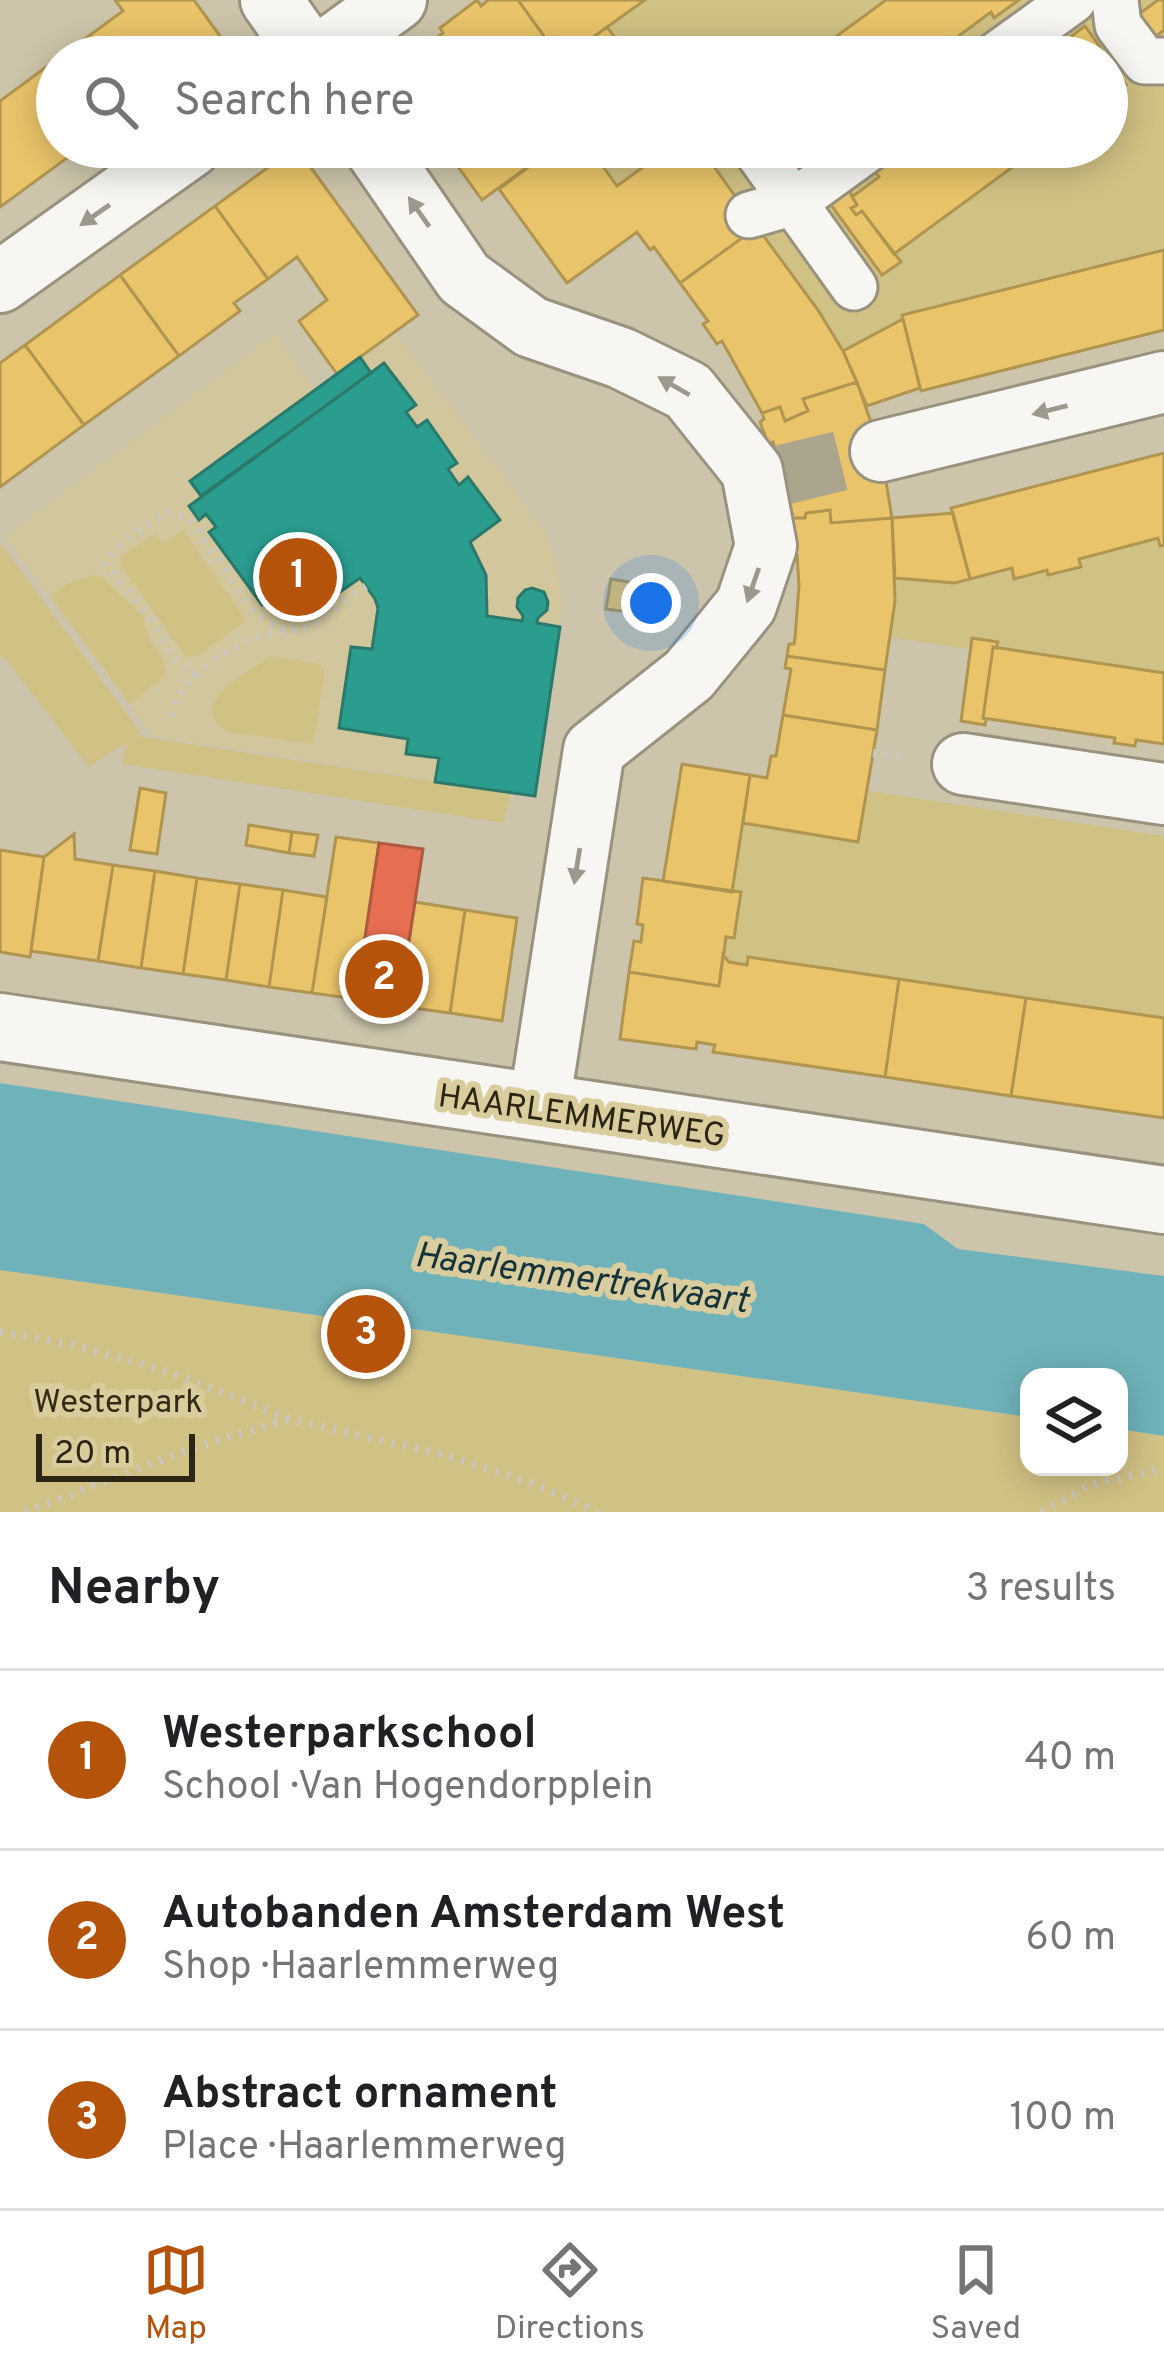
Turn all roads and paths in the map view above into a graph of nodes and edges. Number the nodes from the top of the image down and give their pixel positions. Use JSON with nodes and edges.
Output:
{"nodes":[{"id":1,"x":271,"y":0,"type":"edge"},
{"id":2,"x":396,"y":0,"type":"edge"},
{"id":3,"x":1072,"y":0,"type":"edge"},
{"id":4,"x":1114,"y":0,"type":"edge"},
{"id":5,"x":298,"y":36,"type":"edge"},
{"id":6,"x":344,"y":36,"type":"edge"},
{"id":7,"x":1023,"y":36,"type":"edge"},
{"id":8,"x":1126,"y":36,"type":"edge"},
{"id":9,"x":1128,"y":38,"type":"edge"},
{"id":10,"x":1164,"y":61,"type":"edge"},
{"id":11,"x":160,"y":168,"type":"edge"},
{"id":12,"x":388,"y":168,"type":"edge"},
{"id":13,"x":769,"y":168,"type":"edge"},
{"id":14,"x":841,"y":168,"type":"edge"},
{"id":15,"x":794,"y":202,"type":"junction"},
{"id":16,"x":749,"y":215,"type":"dead end"},
{"id":17,"x":0,"y":282,"type":"edge"},
{"id":18,"x":854,"y":286,"type":"dead end"},
{"id":19,"x":1164,"y":382,"type":"edge"},
{"id":20,"x":881,"y":451,"type":"tunnel mouth"},
{"id":21,"x":366,"y":586,"type":"dead end"},
{"id":22,"x":296,"y":631,"type":"junction"},
{"id":23,"x":196,"y":676,"type":"junction"},
{"id":24,"x":172,"y":716,"type":"dead end"},
{"id":25,"x":963,"y":764,"type":"dead end"},
{"id":26,"x":1164,"y":794,"type":"edge"},
{"id":27,"x":0,"y":1027,"type":"edge"},
{"id":28,"x":539,"y":1107,"type":"junction"},
{"id":29,"x":1164,"y":1200,"type":"edge"},
{"id":30,"x":0,"y":1333,"type":"edge"},
{"id":31,"x":289,"y":1419,"type":"junction"},
{"id":32,"x":1164,"y":1472,"type":"edge"},
{"id":33,"x":25,"y":1512,"type":"edge"},
{"id":34,"x":597,"y":1512,"type":"edge"},
{"id":35,"x":1041,"y":1512,"type":"edge"}],
"edges":[{"from":1,"to":5,"type":"street"},
{"from":2,"to":6,"type":"street"},
{"from":3,"to":7,"type":"street"},
{"from":4,"to":8,"type":"street"},
{"from":9,"to":10,"type":"street"},
{"from":11,"to":17,"type":"street","one_way":true},
{"from":12,"to":28,"type":"street","one_way":true},
{"from":13,"to":15,"type":"street"},
{"from":14,"to":15,"type":"street"},
{"from":15,"to":16,"type":"street"},
{"from":15,"to":18,"type":"street"},
{"from":19,"to":20,"type":"street","one_way":true},
{"from":21,"to":22,"type":"path"},
{"from":22,"to":23,"type":"path"},
{"from":22,"to":23,"type":"path"},
{"from":23,"to":24,"type":"path"},
{"from":25,"to":26,"type":"street"},
{"from":27,"to":28,"type":"main road","name":"HAARLEMMERWEG"},
{"from":28,"to":29,"type":"main road","name":"HAARLEMMERWEG"},
{"from":30,"to":31,"type":"path"},
{"from":31,"to":33,"type":"path"},
{"from":31,"to":34,"type":"path"},
{"from":32,"to":35,"type":"path"}]}
